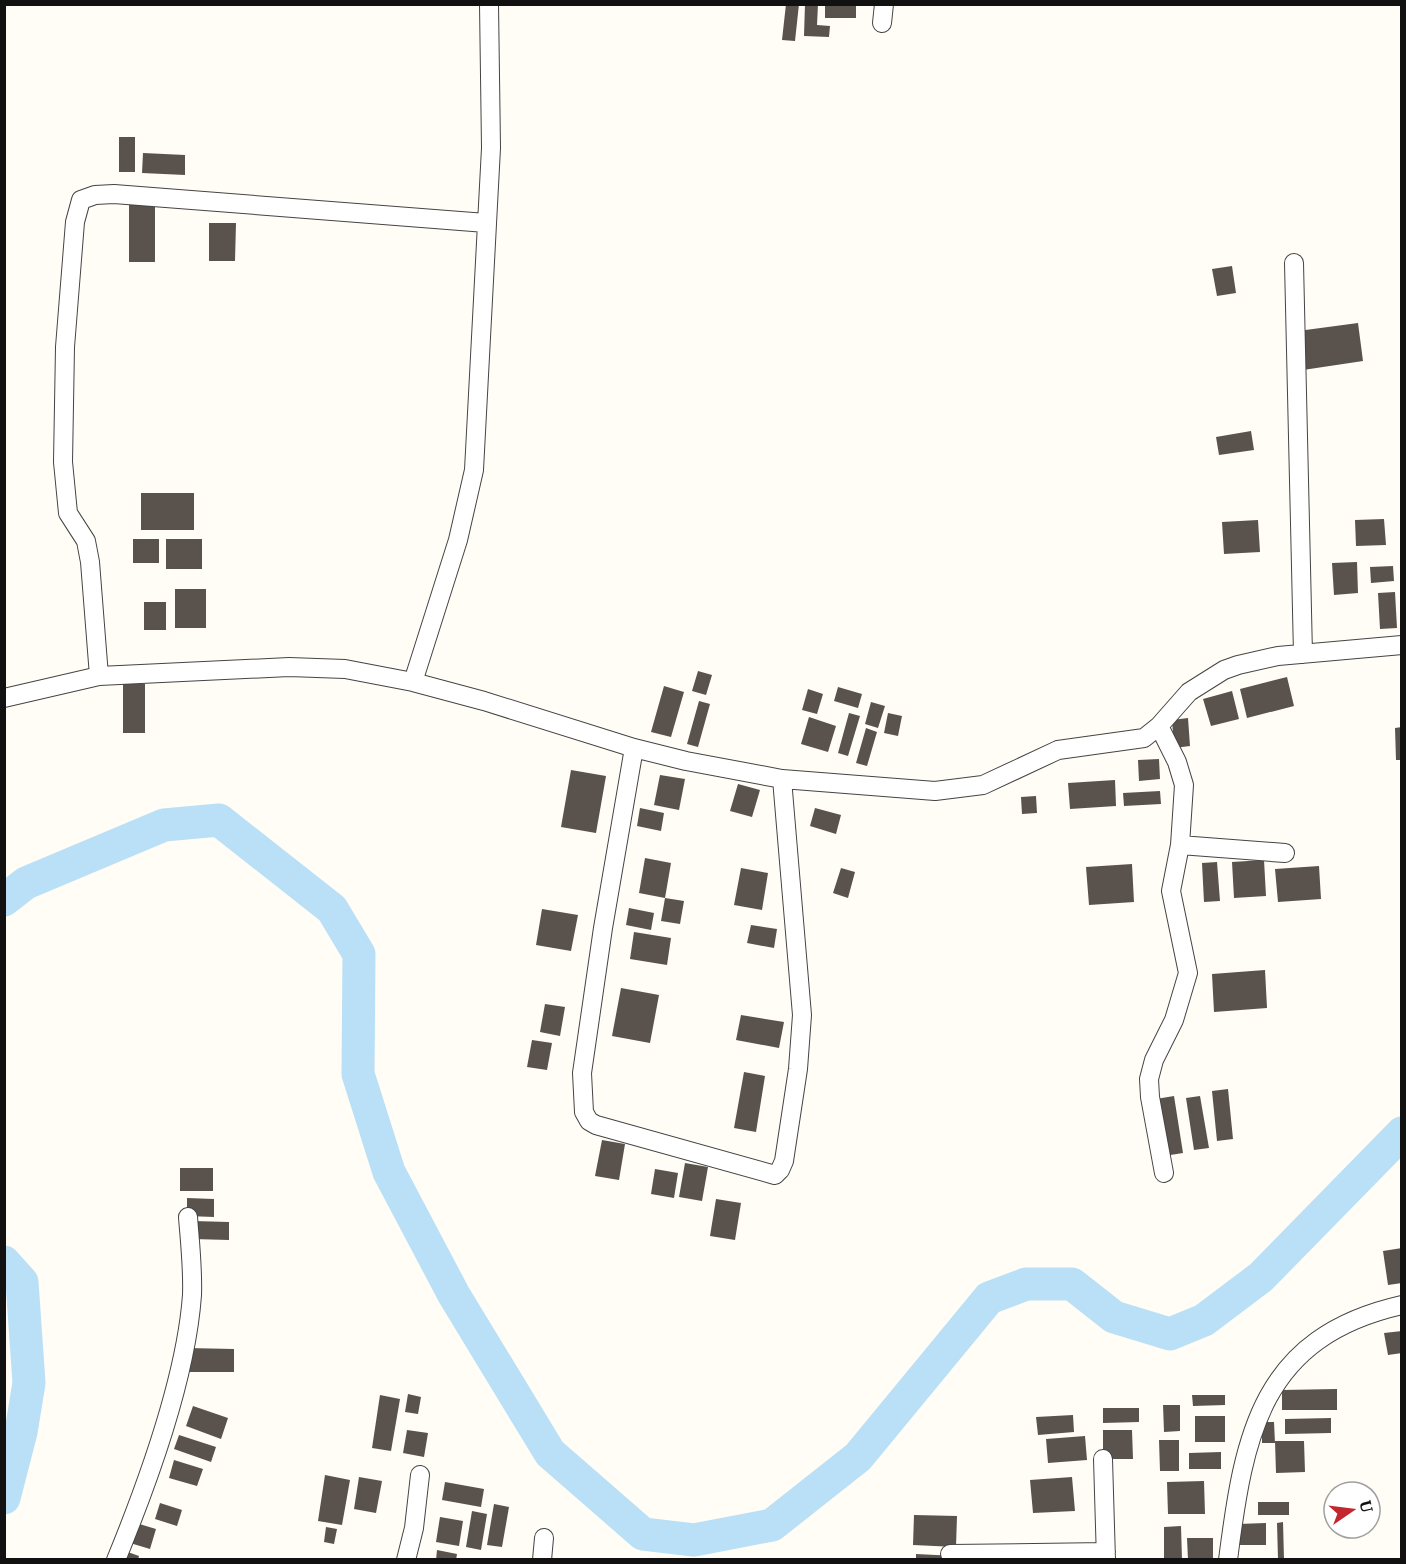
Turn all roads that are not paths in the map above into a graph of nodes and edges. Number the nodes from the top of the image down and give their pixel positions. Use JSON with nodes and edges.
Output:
{"nodes":[{"id":1,"x":489,"y":4,"type":"edge"},
{"id":2,"x":884,"y":4,"type":"edge"},
{"id":3,"x":882,"y":23,"type":"dead end"},
{"id":4,"x":486,"y":223,"type":"junction"},
{"id":5,"x":1294,"y":263,"type":"dead end"},
{"id":6,"x":1401,"y":645,"type":"edge"},
{"id":7,"x":1303,"y":654,"type":"junction"},
{"id":8,"x":99,"y":676,"type":"junction"},
{"id":9,"x":413,"y":682,"type":"junction"},
{"id":10,"x":4,"y":698,"type":"edge"},
{"id":11,"x":1159,"y":726,"type":"junction"},
{"id":12,"x":634,"y":748,"type":"junction"},
{"id":13,"x":782,"y":779,"type":"junction"},
{"id":14,"x":1180,"y":845,"type":"junction"},
{"id":15,"x":1285,"y":853,"type":"dead end"},
{"id":16,"x":1164,"y":1173,"type":"dead end"},
{"id":17,"x":188,"y":1217,"type":"dead end"},
{"id":18,"x":1401,"y":1305,"type":"edge"},
{"id":19,"x":1103,"y":1459,"type":"dead end"},
{"id":20,"x":420,"y":1475,"type":"dead end"},
{"id":21,"x":543,"y":1538,"type":"dead end"},
{"id":22,"x":950,"y":1554,"type":"dead end"},
{"id":23,"x":1106,"y":1556,"type":"edge"},
{"id":24,"x":116,"y":1560,"type":"edge"},
{"id":25,"x":406,"y":1560,"type":"edge"},
{"id":26,"x":542,"y":1560,"type":"edge"},
{"id":27,"x":1228,"y":1560,"type":"edge"}],
"edges":[{"from":1,"to":4,"type":"street"},
{"from":2,"to":3,"type":"street"},
{"from":4,"to":8,"type":"street"},
{"from":4,"to":9,"type":"street"},
{"from":5,"to":7,"type":"street"},
{"from":6,"to":7,"type":"street"},
{"from":7,"to":11,"type":"street"},
{"from":8,"to":9,"type":"street"},
{"from":8,"to":10,"type":"street"},
{"from":9,"to":12,"type":"street"},
{"from":11,"to":13,"type":"street"},
{"from":11,"to":14,"type":"street"},
{"from":12,"to":13,"type":"street"},
{"from":12,"to":13,"type":"street"},
{"from":14,"to":15,"type":"street"},
{"from":14,"to":16,"type":"street"},
{"from":17,"to":24,"type":"street"},
{"from":18,"to":27,"type":"street"},
{"from":19,"to":23,"type":"street"},
{"from":20,"to":25,"type":"street"},
{"from":21,"to":26,"type":"street"},
{"from":22,"to":23,"type":"street"}]}
